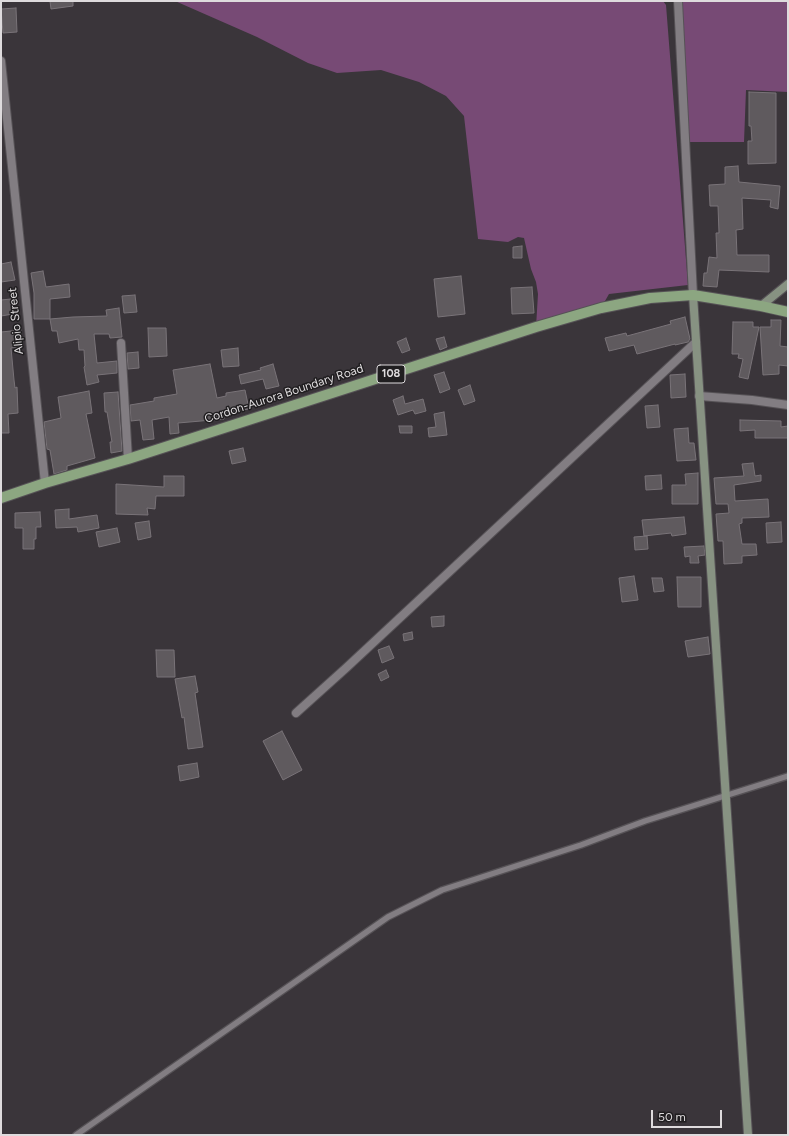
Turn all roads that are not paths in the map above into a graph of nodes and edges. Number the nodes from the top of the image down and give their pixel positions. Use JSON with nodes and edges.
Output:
{"nodes":[{"id":1,"x":678,"y":1,"type":"edge"},
{"id":2,"x":1,"y":61,"type":"edge"},
{"id":3,"x":788,"y":284,"type":"edge"},
{"id":4,"x":693,"y":295,"type":"junction"},
{"id":5,"x":761,"y":306,"type":"junction"},
{"id":6,"x":788,"y":312,"type":"edge"},
{"id":7,"x":121,"y":342,"type":"dead end"},
{"id":8,"x":696,"y":342,"type":"junction"},
{"id":9,"x":699,"y":396,"type":"junction"},
{"id":10,"x":788,"y":405,"type":"edge"},
{"id":11,"x":128,"y":459,"type":"junction"},
{"id":12,"x":46,"y":483,"type":"junction"},
{"id":13,"x":1,"y":498,"type":"edge"},
{"id":14,"x":296,"y":713,"type":"dead end"},
{"id":15,"x":788,"y":776,"type":"edge"},
{"id":16,"x":725,"y":796,"type":"junction"},
{"id":17,"x":76,"y":1135,"type":"edge"},
{"id":18,"x":748,"y":1135,"type":"edge"}],
"edges":[{"from":1,"to":4,"type":"street"},
{"from":2,"to":12,"type":"street","name":"Alipio Street"},
{"from":3,"to":5,"type":"street"},
{"from":4,"to":5,"type":"main road","name":"Cordon-Aurora Boundary Road","number":"108"},
{"from":4,"to":8,"type":"street"},
{"from":4,"to":11,"type":"main road","name":"Cordon-Aurora Boundary Road","number":"108"},
{"from":5,"to":6,"type":"main road","name":"Cordon-Aurora Boundary Road","number":"108"},
{"from":7,"to":11,"type":"street"},
{"from":8,"to":9,"type":"street"},
{"from":8,"to":14,"type":"street"},
{"from":9,"to":10,"type":"street"},
{"from":9,"to":16,"type":"street"},
{"from":11,"to":12,"type":"main road","name":"Cordon-Aurora Boundary Road","number":"108"},
{"from":12,"to":13,"type":"main road","name":"Cordon-Aurora Boundary Road","number":"108"},
{"from":15,"to":16,"type":"lane"},
{"from":16,"to":17,"type":"lane"},
{"from":16,"to":18,"type":"street"}]}
